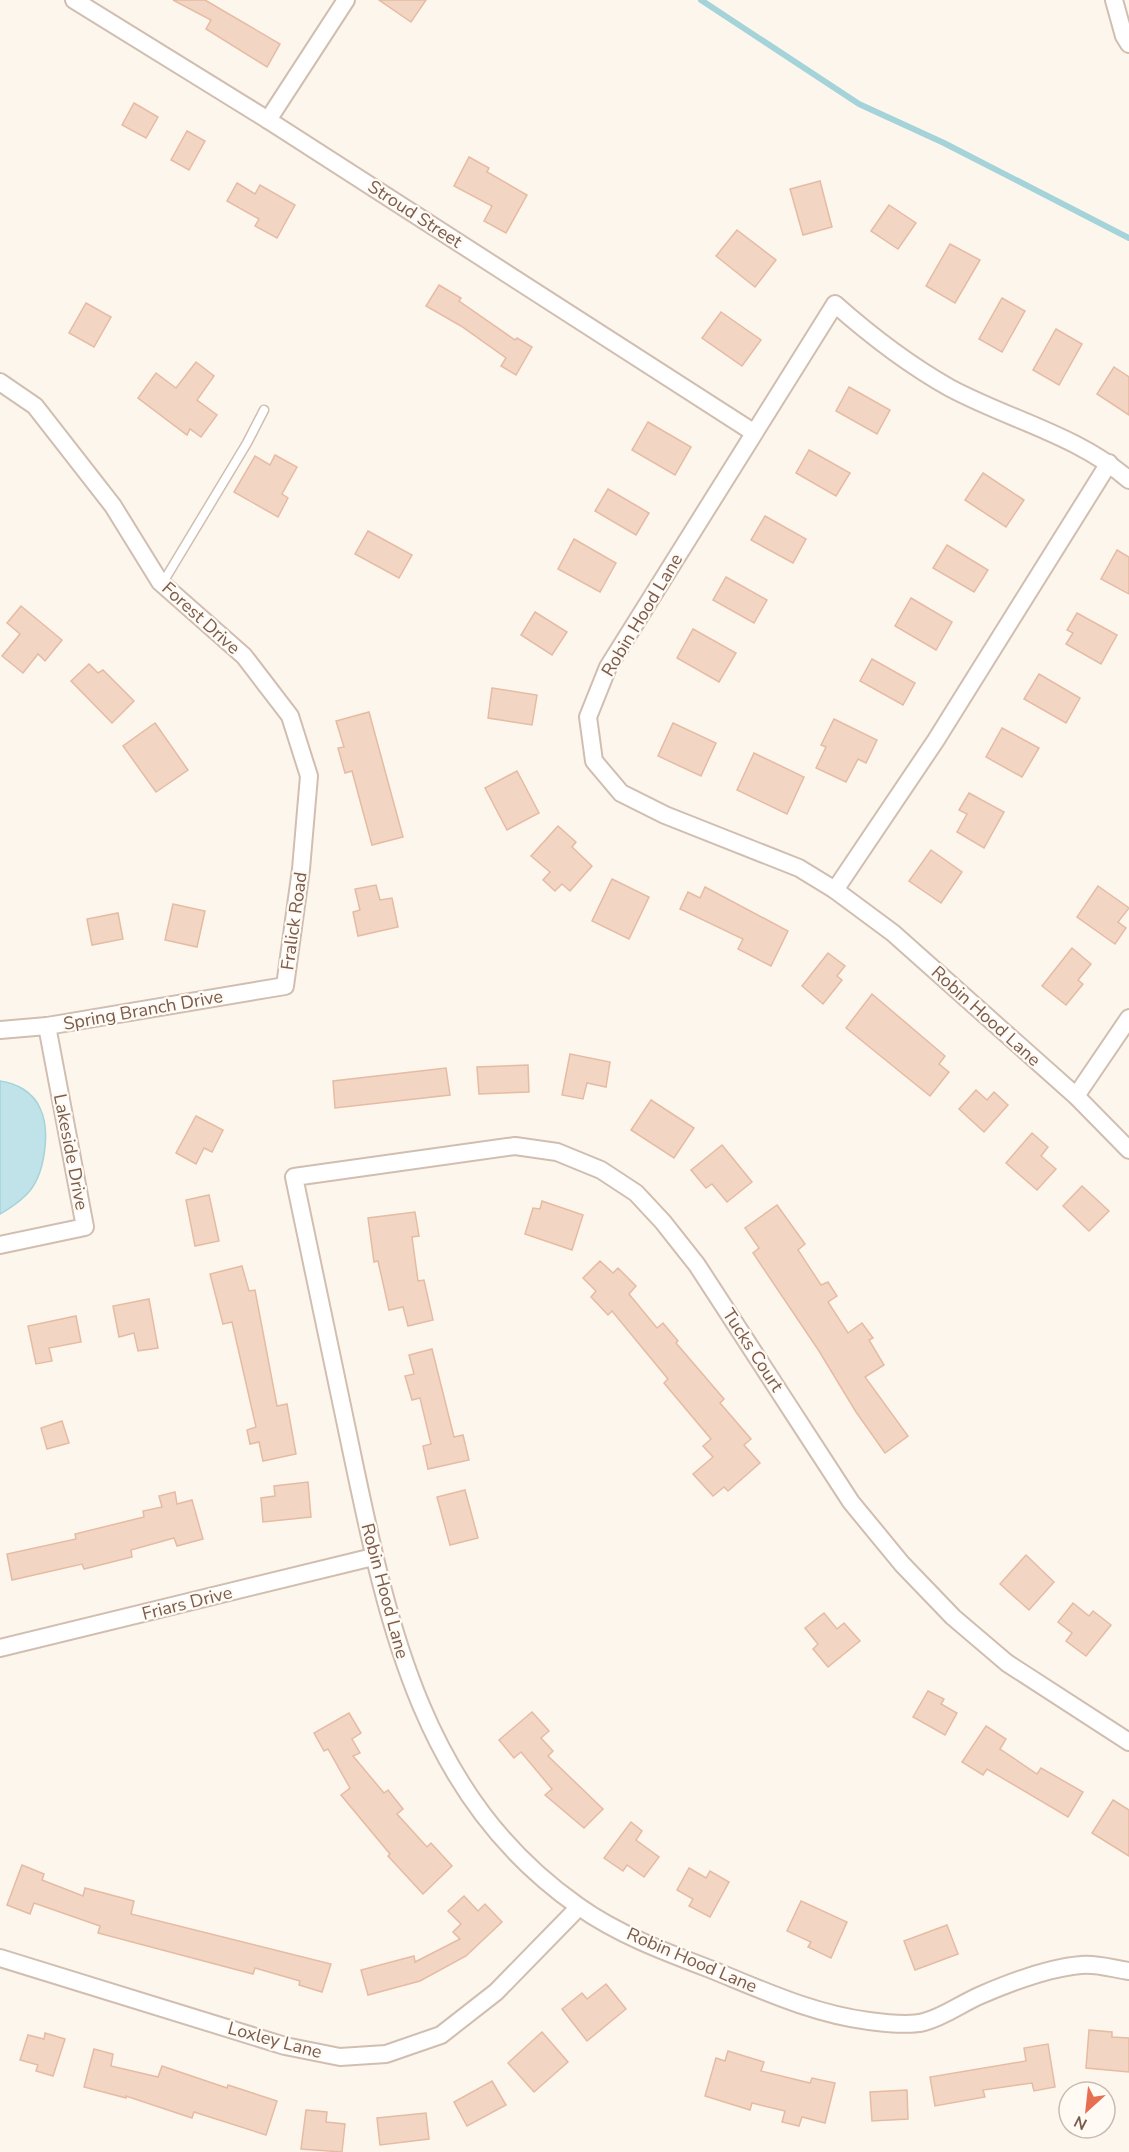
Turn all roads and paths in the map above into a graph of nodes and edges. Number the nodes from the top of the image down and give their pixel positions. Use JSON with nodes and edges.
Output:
{"nodes":[{"id":1,"x":74,"y":0,"type":"edge"},
{"id":2,"x":346,"y":0,"type":"edge"},
{"id":3,"x":1114,"y":0,"type":"edge"},
{"id":4,"x":1129,"y":44,"type":"edge"},
{"id":5,"x":268,"y":120,"type":"junction"},
{"id":6,"x":0,"y":382,"type":"edge"},
{"id":7,"x":264,"y":410,"type":"dead end"},
{"id":8,"x":753,"y":432,"type":"junction"},
{"id":9,"x":1109,"y":463,"type":"junction"},
{"id":10,"x":1129,"y":480,"type":"edge"},
{"id":11,"x":162,"y":584,"type":"junction"},
{"id":12,"x":302,"y":857,"type":"joint"},
{"id":13,"x":836,"y":890,"type":"junction"},
{"id":14,"x":285,"y":986,"type":"joint"},
{"id":15,"x":1129,"y":1018,"type":"edge"},
{"id":16,"x":47,"y":1026,"type":"junction"},
{"id":17,"x":0,"y":1030,"type":"edge"},
{"id":18,"x":1076,"y":1096,"type":"junction"},
{"id":19,"x":1129,"y":1150,"type":"edge"},
{"id":20,"x":294,"y":1178,"type":"joint"},
{"id":21,"x":0,"y":1245,"type":"edge"},
{"id":22,"x":373,"y":1557,"type":"junction"},
{"id":23,"x":0,"y":1648,"type":"edge"},
{"id":24,"x":1129,"y":1742,"type":"edge"},
{"id":25,"x":579,"y":1907,"type":"junction"},
{"id":26,"x":0,"y":1958,"type":"edge"},
{"id":27,"x":1129,"y":1971,"type":"edge"}],
"edges":[{"from":1,"to":5,"type":"street","name":"Stroud Street"},
{"from":2,"to":5,"type":"street"},
{"from":3,"to":4,"type":"street"},
{"from":5,"to":8,"type":"street","name":"Stroud Street"},
{"from":6,"to":11,"type":"street","name":"Forest Drive"},
{"from":7,"to":11,"type":"lane"},
{"from":8,"to":9,"type":"street","name":"Robin Hood Lane"},
{"from":8,"to":13,"type":"street","name":"Robin Hood Lane"},
{"from":9,"to":10,"type":"street"},
{"from":9,"to":13,"type":"street"},
{"from":11,"to":12,"type":"street","name":"Forest Drive"},
{"from":12,"to":14,"type":"street","name":"Fralick Road"},
{"from":13,"to":18,"type":"street","name":"Robin Hood Lane"},
{"from":14,"to":16,"type":"street","name":"Spring Branch Drive"},
{"from":15,"to":18,"type":"street"},
{"from":16,"to":17,"type":"street","name":"Spring Branch Drive"},
{"from":16,"to":21,"type":"street","name":"Lakeside Drive"},
{"from":18,"to":19,"type":"street","name":"Robin Hood Lane"},
{"from":20,"to":22,"type":"street","name":"Robin Hood Lane"},
{"from":20,"to":24,"type":"street","name":"Tucks Court"},
{"from":22,"to":23,"type":"street","name":"Friars Drive"},
{"from":22,"to":25,"type":"street","name":"Robin Hood Lane"},
{"from":25,"to":26,"type":"street","name":"Loxley Lane"},
{"from":25,"to":27,"type":"street","name":"Robin Hood Lane"}]}
